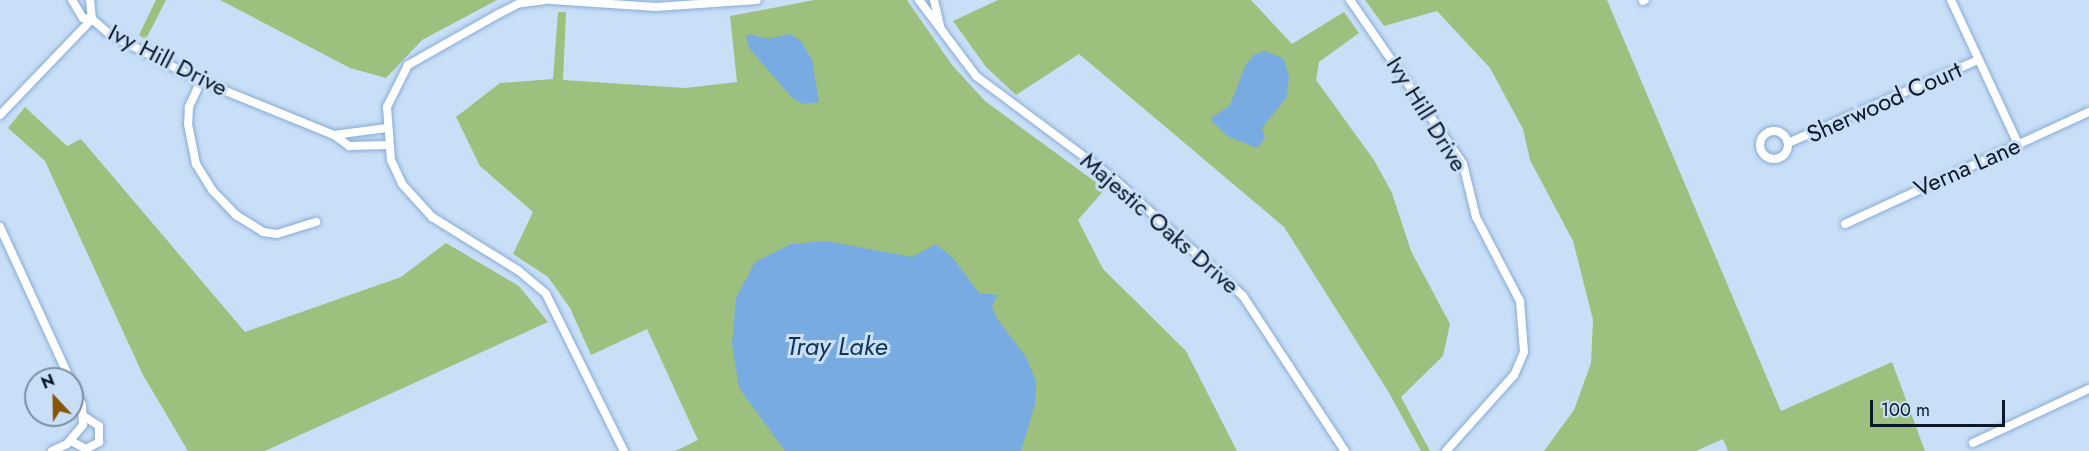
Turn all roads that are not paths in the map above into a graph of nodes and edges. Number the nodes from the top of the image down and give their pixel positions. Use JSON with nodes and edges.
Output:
{"nodes":[{"id":1,"x":72,"y":0,"type":"edge"},
{"id":2,"x":90,"y":0,"type":"edge"},
{"id":3,"x":546,"y":0,"type":"edge"},
{"id":4,"x":551,"y":0,"type":"edge"},
{"id":5,"x":757,"y":0,"type":"edge"},
{"id":6,"x":919,"y":0,"type":"edge"},
{"id":7,"x":934,"y":0,"type":"edge"},
{"id":8,"x":1350,"y":0,"type":"edge"},
{"id":9,"x":1951,"y":0,"type":"edge"},
{"id":10,"x":92,"y":19,"type":"junction"},
{"id":11,"x":940,"y":28,"type":"junction"},
{"id":12,"x":1978,"y":60,"type":"junction"},
{"id":13,"x":201,"y":81,"type":"junction"},
{"id":14,"x":2089,"y":112,"type":"edge"},
{"id":15,"x":0,"y":115,"type":"edge"},
{"id":16,"x":387,"y":128,"type":"junction"},
{"id":17,"x":334,"y":135,"type":"junction"},
{"id":18,"x":1788,"y":143,"type":"dead end"},
{"id":19,"x":2018,"y":144,"type":"junction"},
{"id":20,"x":389,"y":145,"type":"junction"},
{"id":21,"x":316,"y":222,"type":"dead end"},
{"id":22,"x":1845,"y":224,"type":"dead end"},
{"id":23,"x":0,"y":227,"type":"edge"},
{"id":24,"x":65,"y":367,"type":"edge"},
{"id":25,"x":2089,"y":389,"type":"edge"},
{"id":26,"x":85,"y":417,"type":"joint"},
{"id":27,"x":70,"y":441,"type":"junction"},
{"id":28,"x":1974,"y":443,"type":"dead end"},
{"id":29,"x":52,"y":451,"type":"edge"},
{"id":30,"x":624,"y":451,"type":"edge"},
{"id":31,"x":1345,"y":451,"type":"edge"},
{"id":32,"x":1446,"y":451,"type":"edge"}],
"edges":[{"from":1,"to":10,"type":"street"},
{"from":2,"to":10,"type":"street"},
{"from":3,"to":16,"type":"street"},
{"from":4,"to":5,"type":"street"},
{"from":6,"to":11,"type":"street","name":"Majestic Oaks Drive"},
{"from":7,"to":11,"type":"street","name":"Majestic Oaks Drive"},
{"from":8,"to":32,"type":"street","name":"Ivy Hill Drive"},
{"from":9,"to":12,"type":"street"},
{"from":10,"to":13,"type":"street","name":"Ivy Hill Drive"},
{"from":10,"to":15,"type":"street","name":"Ivy Hill Drive"},
{"from":11,"to":31,"type":"street","name":"Majestic Oaks Drive"},
{"from":12,"to":18,"type":"street","name":"Sherwood Court"},
{"from":12,"to":19,"type":"street"},
{"from":13,"to":17,"type":"street","name":"Ivy Hill Drive"},
{"from":13,"to":21,"type":"street"},
{"from":14,"to":19,"type":"street","name":"Verna Lane"},
{"from":16,"to":17,"type":"street","name":"Ivy Hill Drive"},
{"from":16,"to":20,"type":"street"},
{"from":17,"to":20,"type":"street","name":"Ivy Hill Drive"},
{"from":19,"to":22,"type":"street","name":"Verna Lane"},
{"from":20,"to":30,"type":"street"},
{"from":23,"to":24,"type":"street"},
{"from":25,"to":28,"type":"street"},
{"from":26,"to":27,"type":"street"},
{"from":26,"to":27,"type":"street"},
{"from":27,"to":29,"type":"street"}]}
